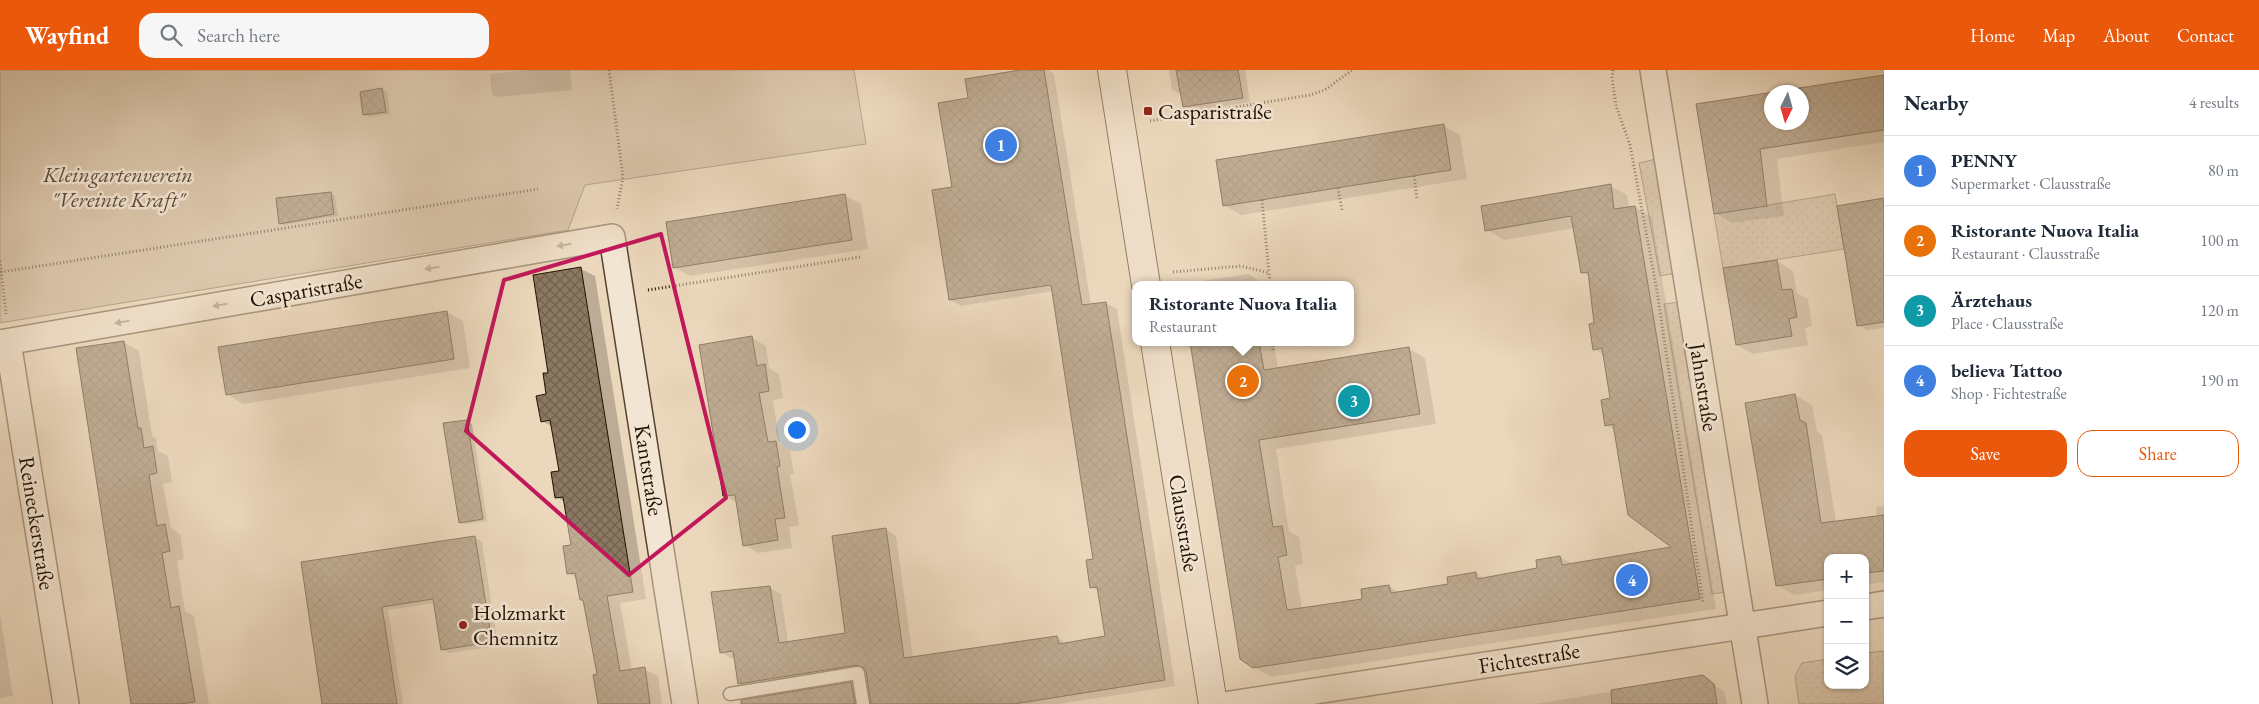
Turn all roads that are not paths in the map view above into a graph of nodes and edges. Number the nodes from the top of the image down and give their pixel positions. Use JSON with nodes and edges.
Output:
{"nodes":[{"id":1,"x":1112,"y":70,"type":"edge"},
{"id":2,"x":1653,"y":70,"type":"edge"},
{"id":3,"x":612,"y":237,"type":"joint"},
{"id":4,"x":1145,"y":280,"type":"edge"},
{"id":5,"x":4,"y":342,"type":"edge"},
{"id":6,"x":1156,"y":346,"type":"edge"},
{"id":7,"x":1884,"y":604,"type":"edge"},
{"id":8,"x":1869,"y":606,"type":"edge"},
{"id":9,"x":1824,"y":614,"type":"edge"},
{"id":10,"x":1743,"y":626,"type":"junction"},
{"id":11,"x":730,"y":694,"type":"dead end"},
{"id":12,"x":66,"y":704,"type":"edge"},
{"id":13,"x":685,"y":704,"type":"edge"},
{"id":14,"x":862,"y":704,"type":"edge"},
{"id":15,"x":1213,"y":704,"type":"edge"},
{"id":16,"x":1230,"y":704,"type":"edge"},
{"id":17,"x":1755,"y":704,"type":"edge"}],
"edges":[{"from":1,"to":4,"type":"main road"},
{"from":2,"to":10,"type":"street","name":"Jahnstraße"},
{"from":3,"to":5,"type":"street","name":"Casparistraße","one_way":true},
{"from":3,"to":13,"type":"street","name":"Kantstraße"},
{"from":5,"to":12,"type":"street","name":"Reineckerstraße"},
{"from":6,"to":15,"type":"main road","name":"Clausstraße"},
{"from":7,"to":8,"type":"street"},
{"from":9,"to":10,"type":"street","name":"Fichtestraße"},
{"from":10,"to":16,"type":"street","name":"Fichtestraße"},
{"from":10,"to":17,"type":"street","name":"Jahnstraße"},
{"from":11,"to":14,"type":"lane"}]}
